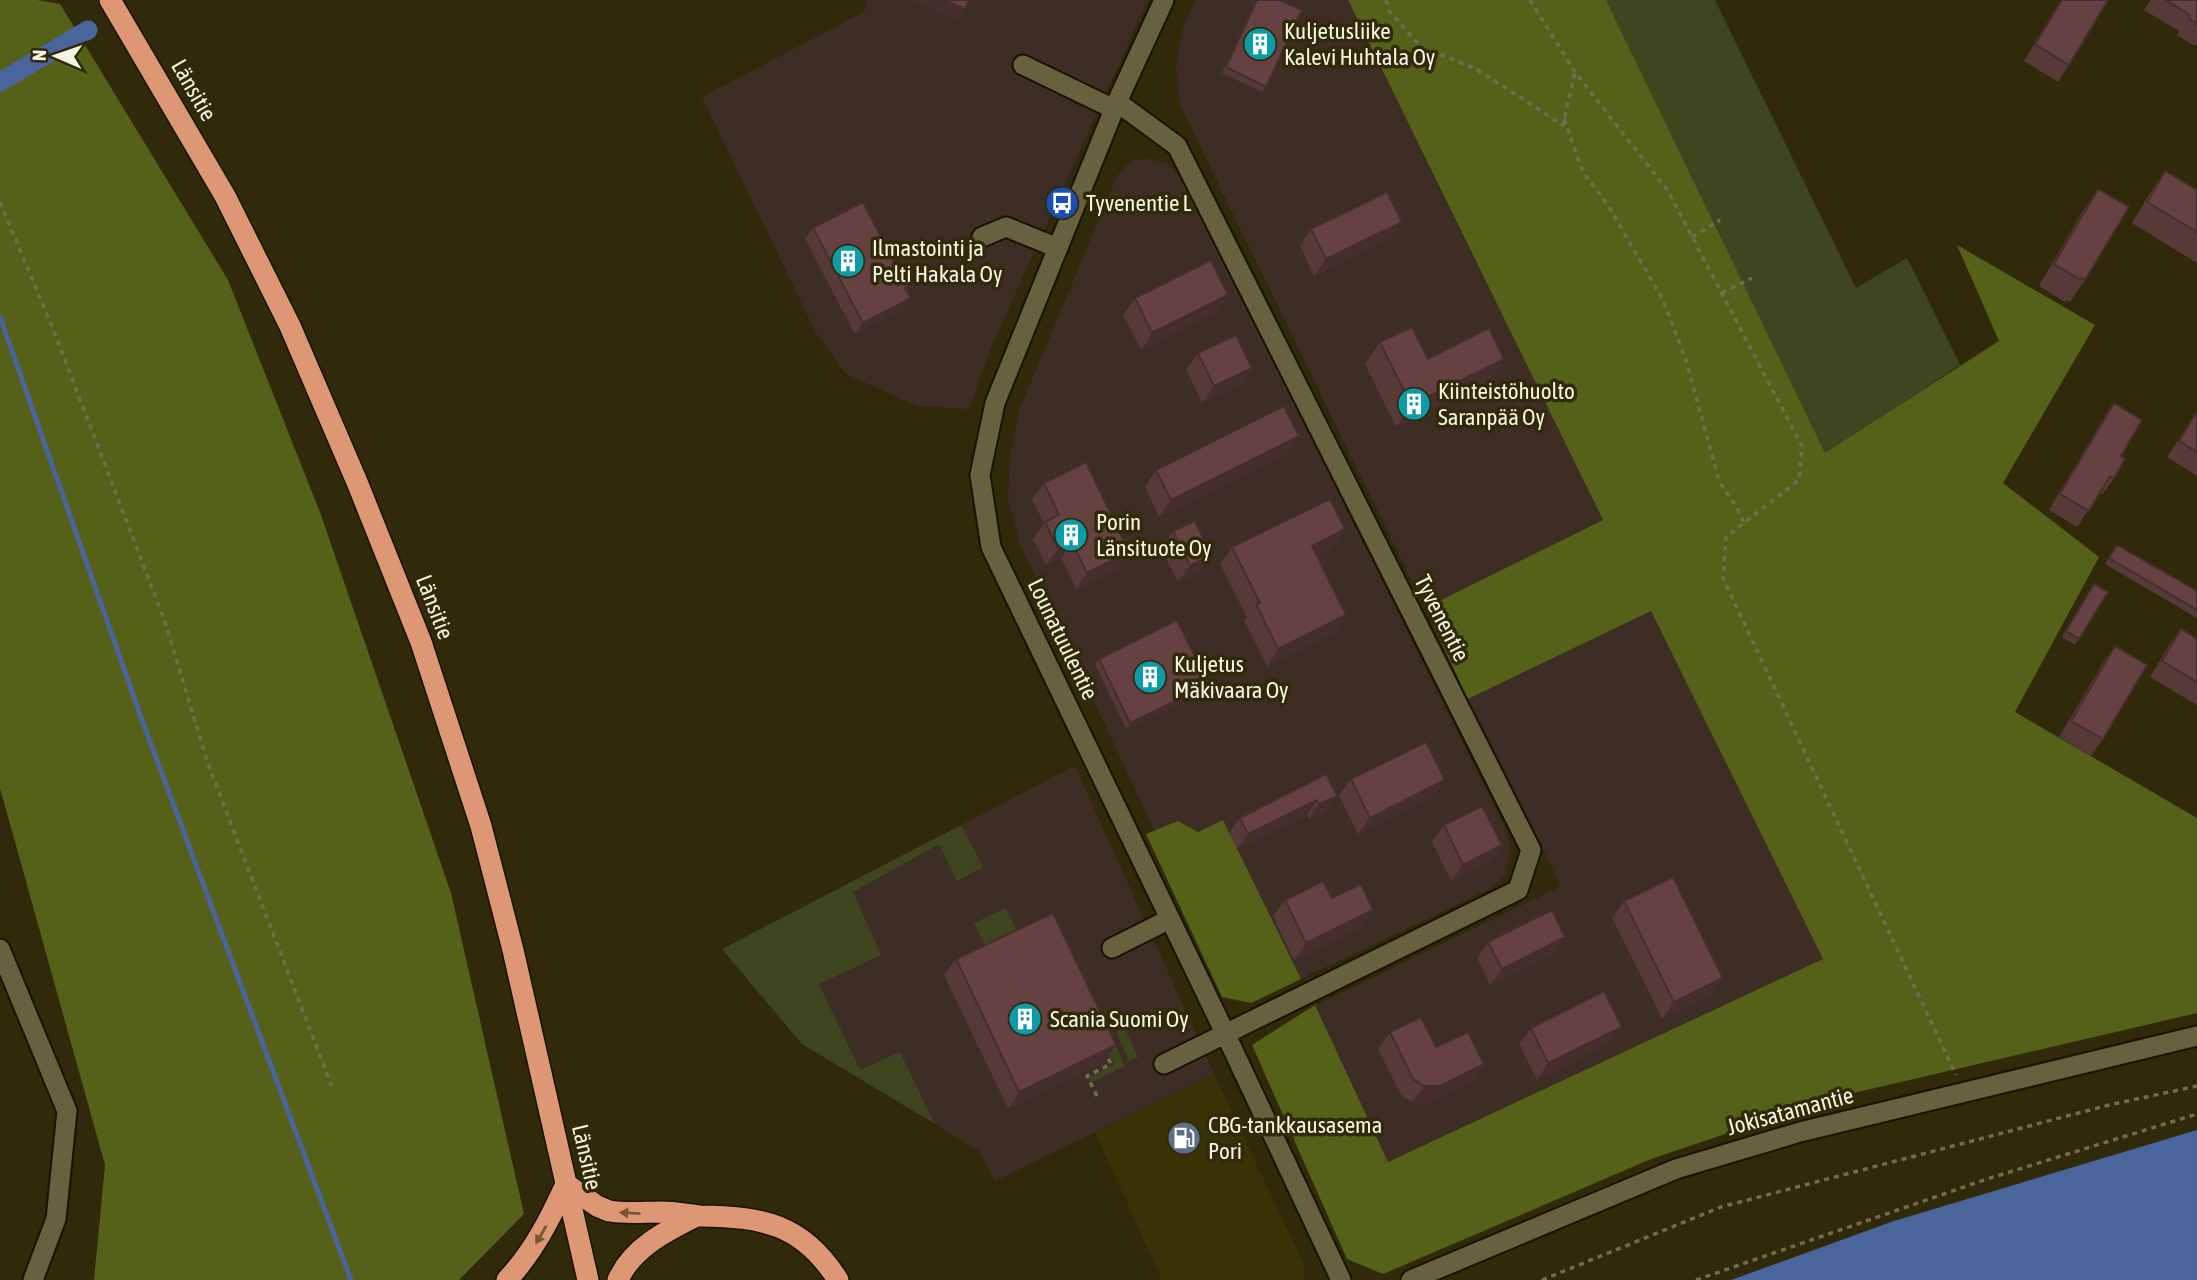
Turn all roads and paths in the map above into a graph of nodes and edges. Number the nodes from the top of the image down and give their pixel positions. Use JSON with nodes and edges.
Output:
{"nodes":[{"id":1,"x":110,"y":0,"type":"edge"},
{"id":2,"x":1164,"y":0,"type":"edge"},
{"id":3,"x":1386,"y":0,"type":"edge"},
{"id":4,"x":1530,"y":0,"type":"edge"},
{"id":5,"x":1023,"y":65,"type":"dead end"},
{"id":6,"x":1575,"y":72,"type":"junction"},
{"id":7,"x":1115,"y":105,"type":"junction"},
{"id":8,"x":1564,"y":119,"type":"junction"},
{"id":9,"x":0,"y":202,"type":"edge"},
{"id":10,"x":1720,"y":220,"type":"dead end"},
{"id":11,"x":982,"y":237,"type":"dead end"},
{"id":12,"x":1692,"y":237,"type":"junction"},
{"id":13,"x":1058,"y":248,"type":"junction"},
{"id":14,"x":1752,"y":278,"type":"dead end"},
{"id":15,"x":1722,"y":293,"type":"junction"},
{"id":16,"x":1744,"y":523,"type":"junction"},
{"id":17,"x":1170,"y":919,"type":"junction"},
{"id":18,"x":1112,"y":948,"type":"dead end"},
{"id":19,"x":0,"y":949,"type":"edge"},
{"id":20,"x":1226,"y":1035,"type":"junction"},
{"id":21,"x":2197,"y":1036,"type":"edge"},
{"id":22,"x":1103,"y":1047,"type":"edge"},
{"id":23,"x":1164,"y":1064,"type":"dead end"},
{"id":24,"x":2197,"y":1086,"type":"edge"},
{"id":25,"x":332,"y":1087,"type":"dead end"},
{"id":26,"x":1964,"y":1092,"type":"junction"},
{"id":27,"x":1097,"y":1096,"type":"dead end"},
{"id":28,"x":2197,"y":1114,"type":"edge"},
{"id":29,"x":566,"y":1184,"type":"junction"},
{"id":30,"x":698,"y":1216,"type":"junction"},
{"id":31,"x":33,"y":1280,"type":"edge"},
{"id":32,"x":507,"y":1280,"type":"edge"},
{"id":33,"x":588,"y":1280,"type":"edge"},
{"id":34,"x":618,"y":1280,"type":"edge"},
{"id":35,"x":838,"y":1280,"type":"edge"},
{"id":36,"x":1341,"y":1280,"type":"edge"},
{"id":37,"x":1411,"y":1280,"type":"edge"},
{"id":38,"x":1542,"y":1280,"type":"edge"},
{"id":39,"x":1696,"y":1280,"type":"edge"}],
"edges":[{"from":1,"to":29,"type":"highway","name":"Länsitie"},
{"from":2,"to":7,"type":"street","name":"Lounatuulentie"},
{"from":3,"to":8,"type":"path"},
{"from":4,"to":6,"type":"path"},
{"from":5,"to":7,"type":"street","name":"Tyvenentie"},
{"from":6,"to":8,"type":"path"},
{"from":6,"to":12,"type":"path"},
{"from":7,"to":13,"type":"street","name":"Lounatuulentie"},
{"from":7,"to":20,"type":"street","name":"Tyvenentie"},
{"from":8,"to":16,"type":"path"},
{"from":9,"to":25,"type":"path"},
{"from":10,"to":12,"type":"path"},
{"from":11,"to":13,"type":"street"},
{"from":12,"to":15,"type":"path"},
{"from":13,"to":17,"type":"street","name":"Lounatuulentie"},
{"from":14,"to":15,"type":"path"},
{"from":15,"to":16,"type":"path"},
{"from":16,"to":26,"type":"path"},
{"from":17,"to":18,"type":"street"},
{"from":17,"to":20,"type":"street","name":"Lounatuulentie"},
{"from":19,"to":31,"type":"street"},
{"from":20,"to":23,"type":"street","name":"Tyvenentie"},
{"from":20,"to":36,"type":"street","name":"Lounatuulentie"},
{"from":21,"to":26,"type":"street","name":"Jokisatamantie"},
{"from":22,"to":27,"type":"path"},
{"from":24,"to":38,"type":"path"},
{"from":26,"to":37,"type":"street","name":"Jokisatamantie"},
{"from":28,"to":39,"type":"path"},
{"from":30,"to":29,"type":"highway","one_way":true},
{"from":29,"to":32,"type":"highway","one_way":true},
{"from":29,"to":33,"type":"highway","name":"Länsitie"},
{"from":30,"to":34,"type":"highway"},
{"from":30,"to":35,"type":"highway"}]}
